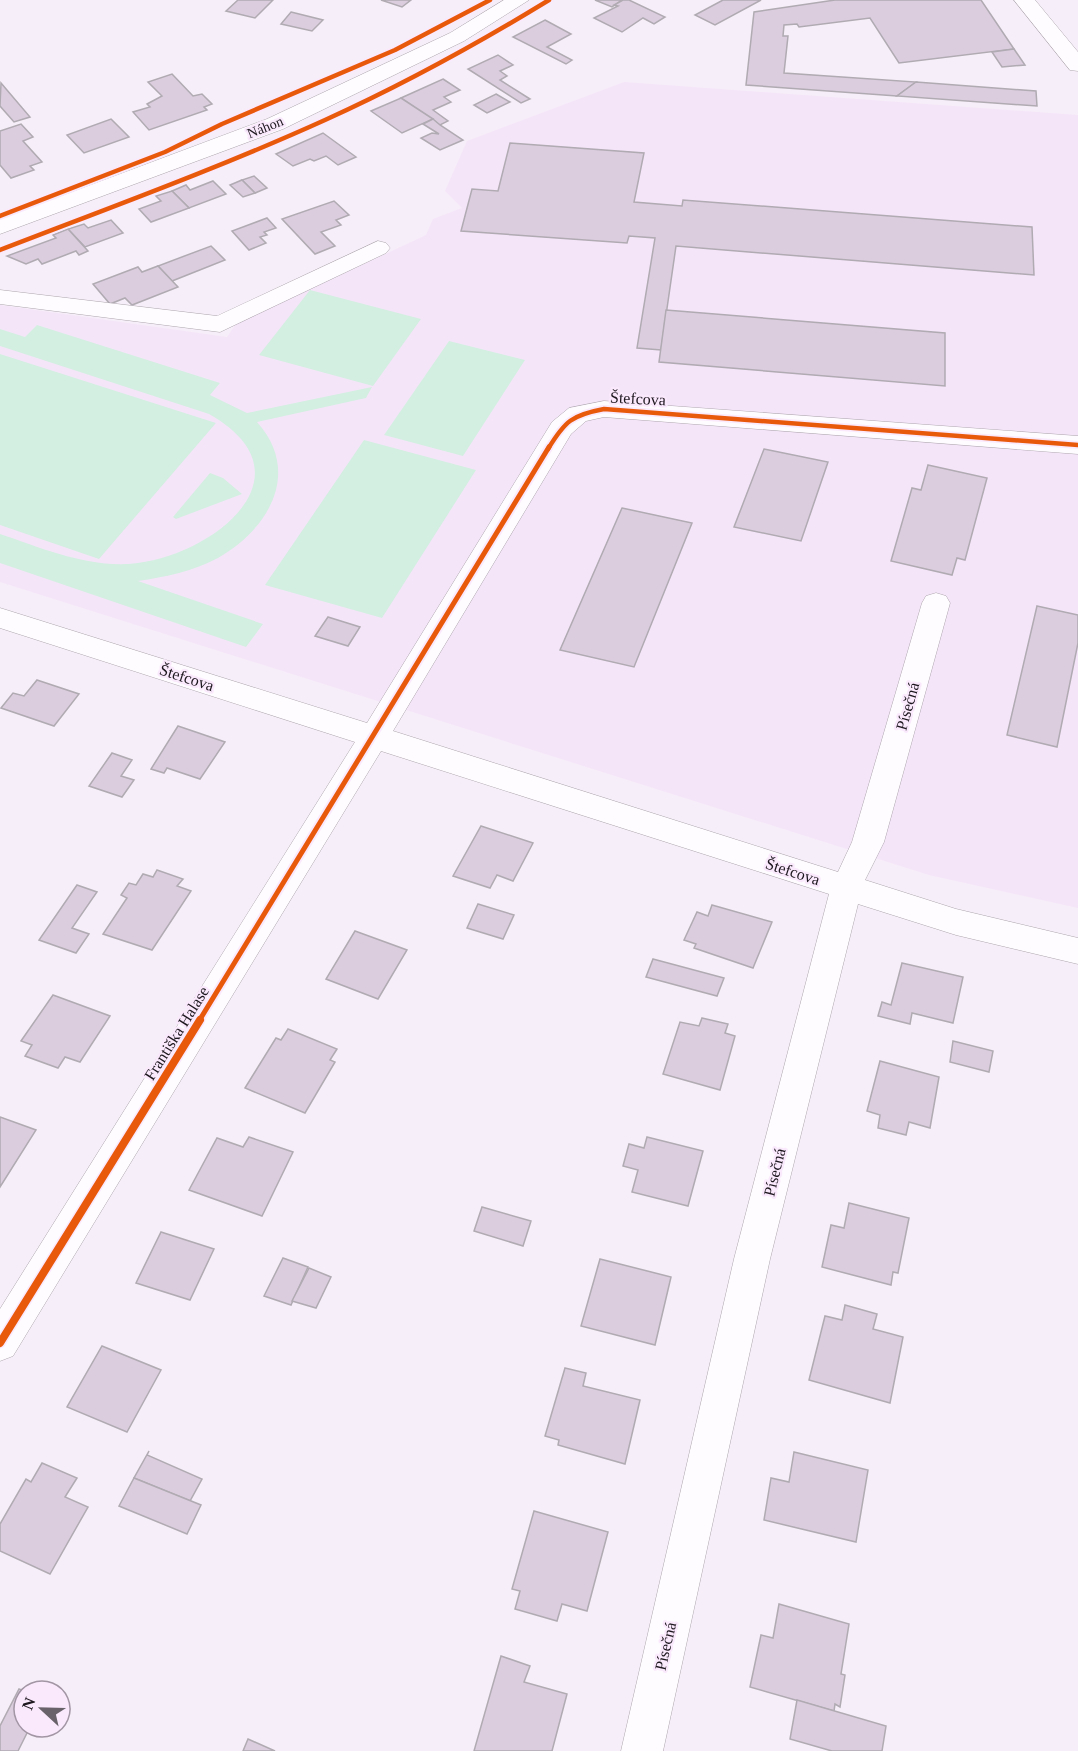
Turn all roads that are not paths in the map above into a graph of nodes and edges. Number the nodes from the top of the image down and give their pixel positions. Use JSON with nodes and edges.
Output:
{"nodes":[{"id":1,"x":519,"y":0,"type":"edge"},
{"id":2,"x":1024,"y":0,"type":"edge"},
{"id":3,"x":1078,"y":65,"type":"edge"},
{"id":4,"x":0,"y":227,"type":"edge"},
{"id":5,"x":378,"y":248,"type":"dead end"},
{"id":6,"x":0,"y":297,"type":"edge"},
{"id":7,"x":1078,"y":446,"type":"edge"},
{"id":8,"x":936,"y":603,"type":"dead end"},
{"id":9,"x":0,"y":618,"type":"edge"},
{"id":10,"x":375,"y":736,"type":"junction"},
{"id":11,"x":846,"y":888,"type":"junction"},
{"id":12,"x":1078,"y":951,"type":"edge"},
{"id":13,"x":0,"y":1343,"type":"edge"},
{"id":14,"x":642,"y":1751,"type":"edge"}],
"edges":[{"from":1,"to":4,"type":"street","name":"Náhon"},
{"from":2,"to":3,"type":"street"},
{"from":5,"to":6,"type":"street"},
{"from":7,"to":10,"type":"street","name":"Štefcova"},
{"from":8,"to":11,"type":"street","name":"Písečná"},
{"from":9,"to":10,"type":"street","name":"Štefcova"},
{"from":10,"to":11,"type":"street","name":"Štefcova"},
{"from":10,"to":13,"type":"street","name":"Františka Halase"},
{"from":11,"to":12,"type":"street","name":"Štefcova"},
{"from":11,"to":14,"type":"street","name":"Písečná"}]}
